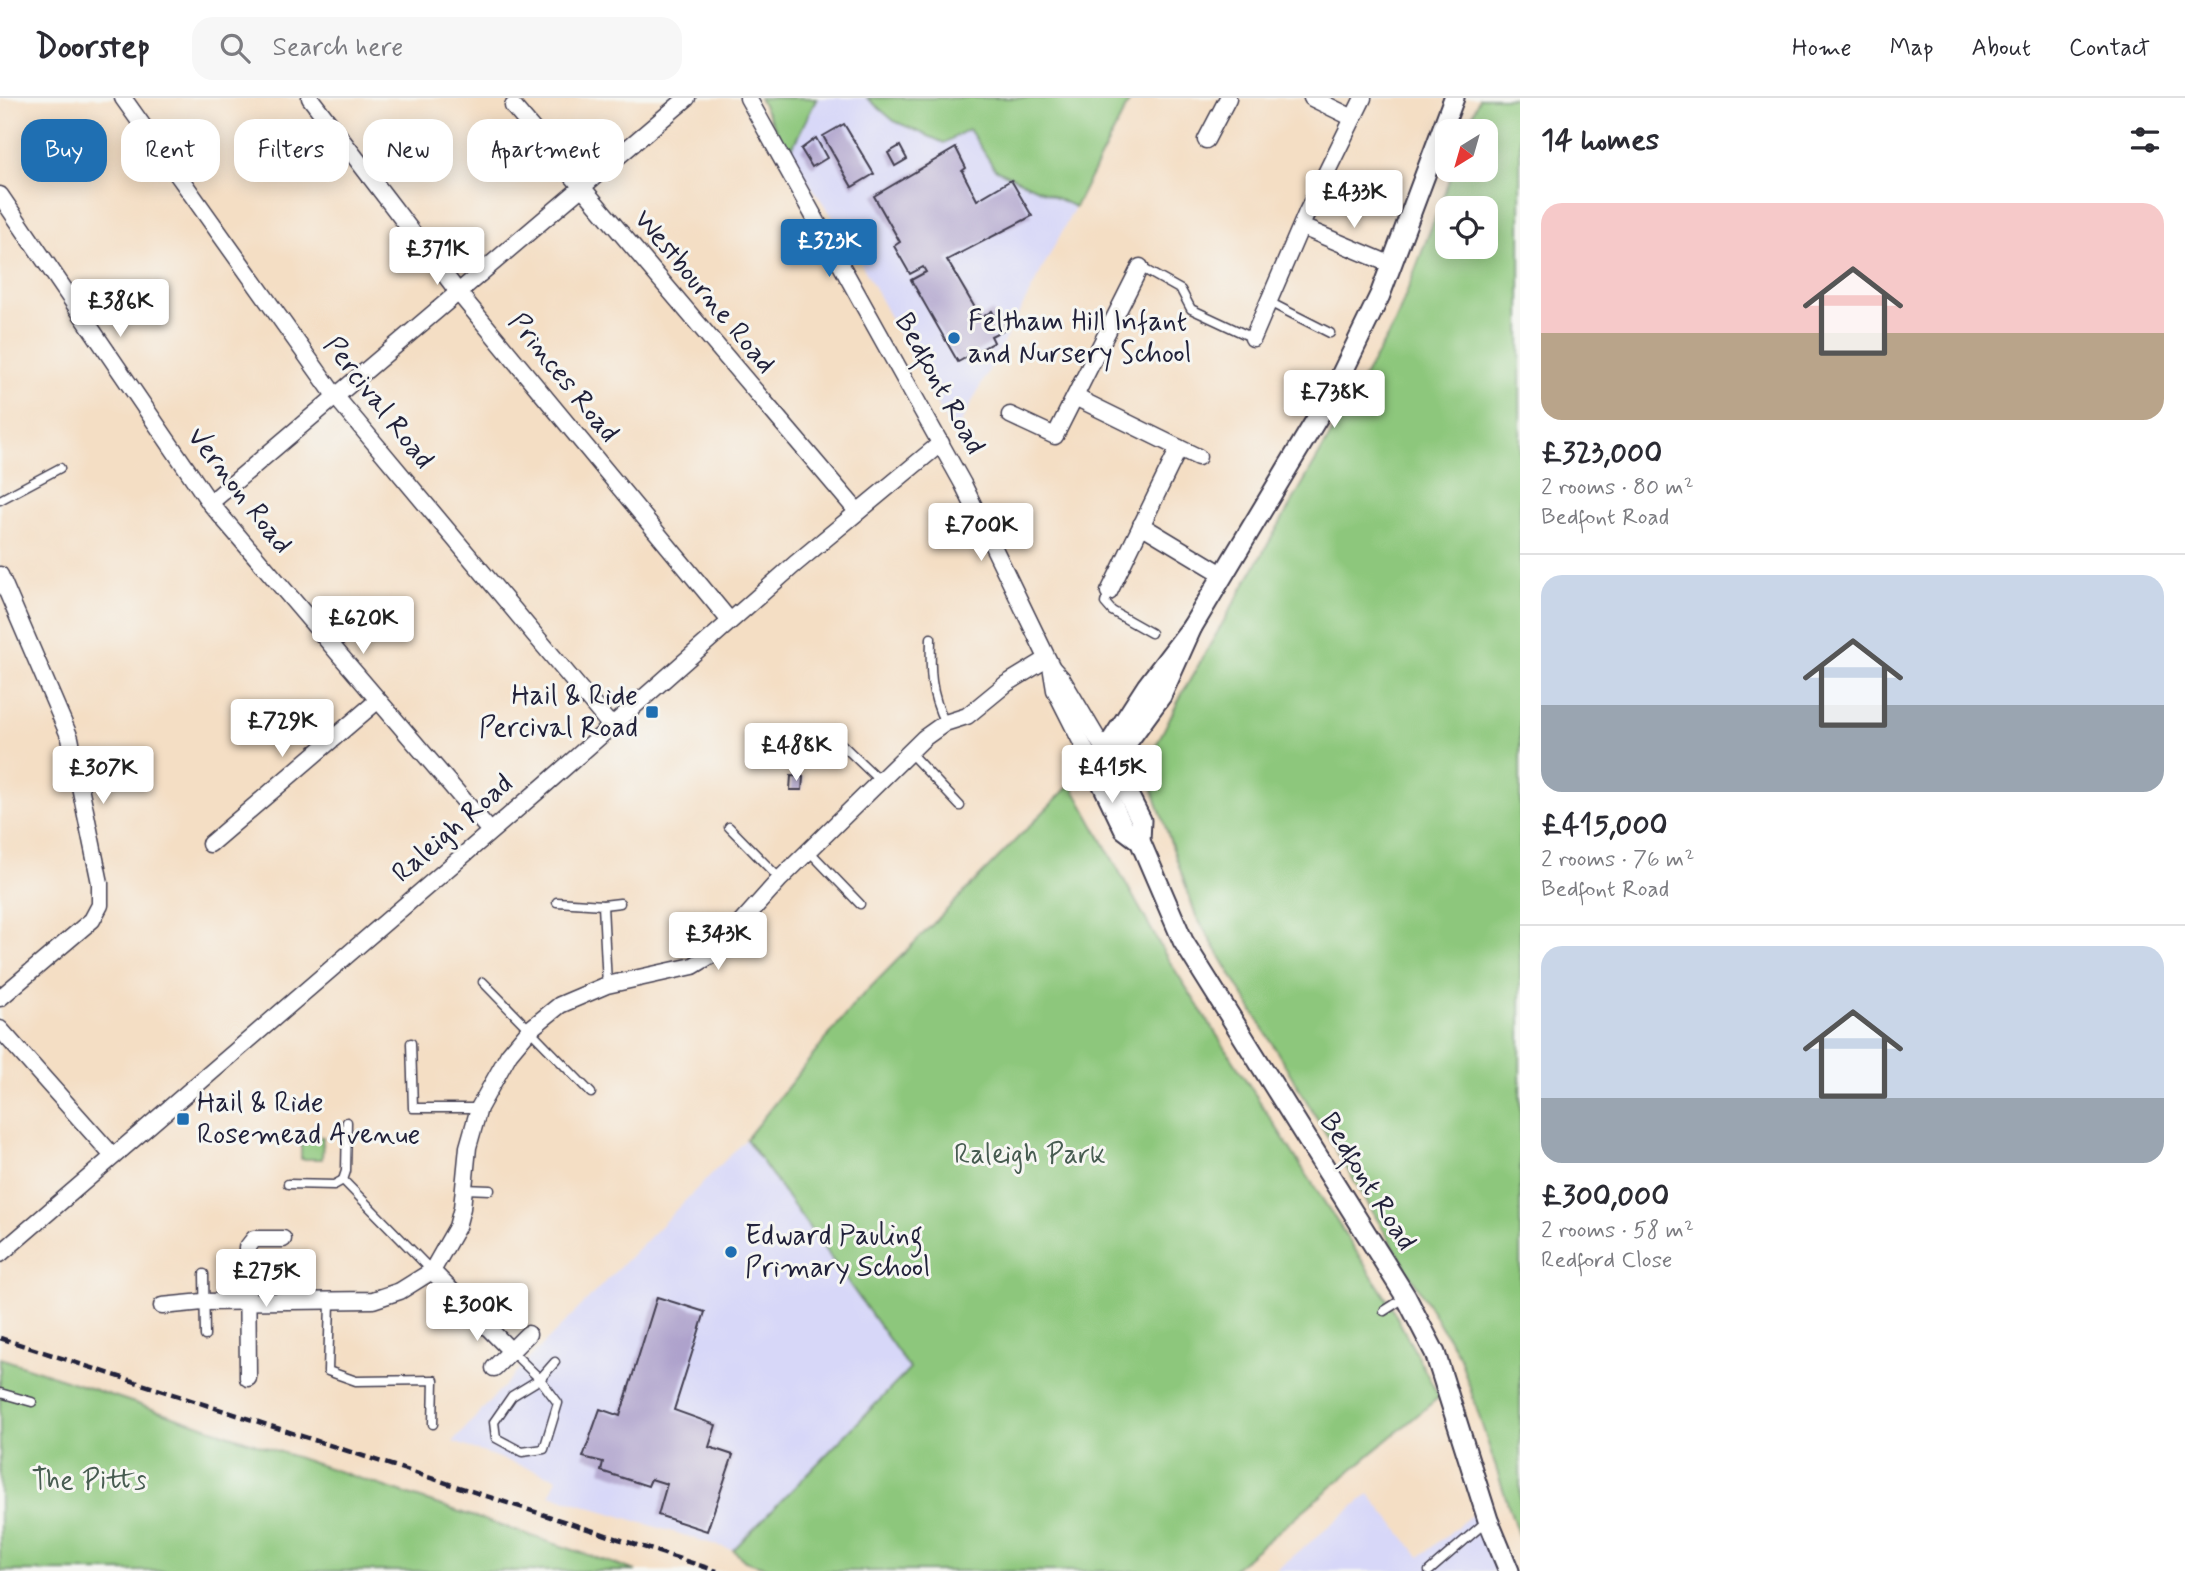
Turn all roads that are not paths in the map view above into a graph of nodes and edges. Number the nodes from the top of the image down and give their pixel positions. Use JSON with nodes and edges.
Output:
{"nodes":[{"id":1,"x":123,"y":98,"type":"edge"},
{"id":2,"x":310,"y":98,"type":"edge"},
{"id":3,"x":687,"y":98,"type":"edge"},
{"id":4,"x":748,"y":98,"type":"edge"},
{"id":5,"x":1228,"y":98,"type":"edge"},
{"id":6,"x":1312,"y":98,"type":"edge"},
{"id":7,"x":1363,"y":98,"type":"edge"},
{"id":8,"x":1454,"y":98,"type":"edge"},
{"id":9,"x":513,"y":106,"type":"dead end"},
{"id":10,"x":1353,"y":118,"type":"junction"},
{"id":11,"x":1206,"y":140,"type":"dead end"},
{"id":12,"x":581,"y":188,"type":"junction"},
{"id":13,"x":0,"y":195,"type":"edge"},
{"id":14,"x":1302,"y":227,"type":"junction"},
{"id":15,"x":862,"y":231,"type":"dead end"},
{"id":16,"x":837,"y":256,"type":"junction"},
{"id":17,"x":1392,"y":265,"type":"junction"},
{"id":18,"x":1140,"y":267,"type":"joint"},
{"id":19,"x":458,"y":292,"type":"junction"},
{"id":20,"x":1269,"y":302,"type":"junction"},
{"id":21,"x":1330,"y":333,"type":"dead end"},
{"id":22,"x":1253,"y":338,"type":"joint"},
{"id":23,"x":336,"y":397,"type":"junction"},
{"id":24,"x":1075,"y":397,"type":"junction"},
{"id":25,"x":1010,"y":415,"type":"dead end"},
{"id":26,"x":941,"y":443,"type":"junction"},
{"id":27,"x":1179,"y":448,"type":"junction"},
{"id":28,"x":1198,"y":457,"type":"dead end"},
{"id":29,"x":60,"y":468,"type":"dead end"},
{"id":30,"x":0,"y":500,"type":"edge"},
{"id":31,"x":210,"y":503,"type":"junction"},
{"id":32,"x":857,"y":511,"type":"junction"},
{"id":33,"x":1141,"y":525,"type":"junction"},
{"id":34,"x":0,"y":575,"type":"edge"},
{"id":35,"x":1224,"y":575,"type":"junction"},
{"id":36,"x":1109,"y":592,"type":"joint"},
{"id":37,"x":730,"y":621,"type":"junction"},
{"id":38,"x":1151,"y":633,"type":"dead end"},
{"id":39,"x":931,"y":638,"type":"dead end"},
{"id":40,"x":1049,"y":663,"type":"junction"},
{"id":41,"x":377,"y":701,"type":"junction"},
{"id":42,"x":945,"y":723,"type":"junction"},
{"id":43,"x":611,"y":726,"type":"junction"},
{"id":44,"x":832,"y":735,"type":"dead end"},
{"id":45,"x":909,"y":753,"type":"junction"},
{"id":46,"x":1102,"y":763,"type":"junction"},
{"id":47,"x":878,"y":779,"type":"junction"},
{"id":48,"x":960,"y":806,"type":"dead end"},
{"id":49,"x":729,"y":827,"type":"dead end"},
{"id":50,"x":490,"y":831,"type":"junction"},
{"id":51,"x":210,"y":844,"type":"dead end"},
{"id":52,"x":810,"y":852,"type":"junction"},
{"id":53,"x":780,"y":879,"type":"junction"},
{"id":54,"x":557,"y":902,"type":"dead end"},
{"id":55,"x":620,"y":903,"type":"dead end"},
{"id":56,"x":860,"y":904,"type":"dead end"},
{"id":57,"x":603,"y":905,"type":"junction"},
{"id":58,"x":483,"y":982,"type":"dead end"},
{"id":59,"x":607,"y":985,"type":"junction"},
{"id":60,"x":0,"y":998,"type":"edge"},
{"id":61,"x":0,"y":1029,"type":"edge"},
{"id":62,"x":529,"y":1030,"type":"junction"},
{"id":63,"x":411,"y":1043,"type":"dead end"},
{"id":64,"x":591,"y":1093,"type":"dead end"},
{"id":65,"x":479,"y":1108,"type":"junction"},
{"id":66,"x":347,"y":1122,"type":"dead end"},
{"id":67,"x":113,"y":1156,"type":"junction"},
{"id":68,"x":343,"y":1180,"type":"junction"},
{"id":69,"x":288,"y":1184,"type":"dead end"},
{"id":70,"x":464,"y":1189,"type":"junction"},
{"id":71,"x":490,"y":1190,"type":"dead end"},
{"id":72,"x":283,"y":1240,"type":"dead end"},
{"id":73,"x":0,"y":1254,"type":"edge"},
{"id":74,"x":432,"y":1271,"type":"junction"},
{"id":75,"x":204,"y":1274,"type":"dead end"},
{"id":76,"x":1406,"y":1297,"type":"junction"},
{"id":77,"x":203,"y":1302,"type":"junction"},
{"id":78,"x":247,"y":1302,"type":"junction"},
{"id":79,"x":330,"y":1302,"type":"junction"},
{"id":80,"x":162,"y":1306,"type":"dead end"},
{"id":81,"x":1384,"y":1311,"type":"dead end"},
{"id":82,"x":528,"y":1334,"type":"dead end"},
{"id":83,"x":205,"y":1336,"type":"dead end"},
{"id":84,"x":511,"y":1351,"type":"junction"},
{"id":85,"x":555,"y":1362,"type":"dead end"},
{"id":86,"x":494,"y":1368,"type":"dead end"},
{"id":87,"x":248,"y":1378,"type":"dead end"},
{"id":88,"x":540,"y":1379,"type":"junction"},
{"id":89,"x":0,"y":1393,"type":"edge"},
{"id":90,"x":32,"y":1402,"type":"dead end"},
{"id":91,"x":433,"y":1424,"type":"dead end"},
{"id":92,"x":1488,"y":1520,"type":"junction"},
{"id":93,"x":1429,"y":1571,"type":"edge"},
{"id":94,"x":1509,"y":1571,"type":"edge"}],
"edges":[{"from":1,"to":23,"type":"street","name":"Percival Road"},
{"from":2,"to":19,"type":"street","name":"Princes Road"},
{"from":3,"to":12,"type":"street"},
{"from":4,"to":16,"type":"street","name":"Bedfont Road"},
{"from":5,"to":11,"type":"street"},
{"from":6,"to":10,"type":"street"},
{"from":7,"to":10,"type":"street"},
{"from":8,"to":17,"type":"street"},
{"from":9,"to":12,"type":"street","name":"Westbourne Road"},
{"from":10,"to":14,"type":"street"},
{"from":12,"to":19,"type":"street"},
{"from":12,"to":32,"type":"street","name":"Westbourne Road"},
{"from":13,"to":31,"type":"street","name":"Vernon Road"},
{"from":14,"to":17,"type":"street"},
{"from":14,"to":20,"type":"street"},
{"from":15,"to":16,"type":"lane"},
{"from":16,"to":26,"type":"street","name":"Bedfont Road"},
{"from":17,"to":35,"type":"street"},
{"from":18,"to":22,"type":"lane"},
{"from":18,"to":24,"type":"street"},
{"from":19,"to":23,"type":"street"},
{"from":19,"to":37,"type":"street","name":"Princes Road"},
{"from":20,"to":21,"type":"lane"},
{"from":20,"to":22,"type":"street"},
{"from":23,"to":31,"type":"street"},
{"from":23,"to":43,"type":"street","name":"Percival Road"},
{"from":24,"to":25,"type":"street"},
{"from":24,"to":27,"type":"street"},
{"from":26,"to":32,"type":"street","name":"Raleigh Road"},
{"from":26,"to":40,"type":"street","name":"Bedfont Road"},
{"from":27,"to":28,"type":"street"},
{"from":27,"to":33,"type":"street"},
{"from":29,"to":30,"type":"lane"},
{"from":31,"to":41,"type":"street","name":"Vernon Road"},
{"from":32,"to":37,"type":"street","name":"Raleigh Road"},
{"from":33,"to":35,"type":"street"},
{"from":33,"to":36,"type":"street"},
{"from":34,"to":60,"type":"street"},
{"from":35,"to":46,"type":"street"},
{"from":36,"to":38,"type":"lane"},
{"from":37,"to":43,"type":"street","name":"Raleigh Road"},
{"from":39,"to":42,"type":"lane"},
{"from":40,"to":42,"type":"street"},
{"from":40,"to":46,"type":"street","name":"Bedfont Road"},
{"from":41,"to":50,"type":"street","name":"Vernon Road"},
{"from":41,"to":51,"type":"street"},
{"from":42,"to":45,"type":"street"},
{"from":43,"to":50,"type":"street","name":"Raleigh Road"},
{"from":44,"to":47,"type":"lane"},
{"from":45,"to":47,"type":"street"},
{"from":45,"to":48,"type":"lane"},
{"from":46,"to":76,"type":"street","name":"Bedfont Road"},
{"from":47,"to":52,"type":"street"},
{"from":49,"to":53,"type":"lane"},
{"from":50,"to":67,"type":"street","name":"Raleigh Road"},
{"from":52,"to":53,"type":"street"},
{"from":52,"to":56,"type":"lane"},
{"from":53,"to":59,"type":"street"},
{"from":54,"to":57,"type":"lane"},
{"from":55,"to":57,"type":"lane"},
{"from":57,"to":59,"type":"lane"},
{"from":58,"to":62,"type":"lane"},
{"from":59,"to":62,"type":"street"},
{"from":61,"to":67,"type":"street"},
{"from":62,"to":64,"type":"lane"},
{"from":62,"to":65,"type":"street"},
{"from":63,"to":65,"type":"lane"},
{"from":65,"to":70,"type":"street"},
{"from":66,"to":68,"type":"lane"},
{"from":67,"to":73,"type":"street","name":"Raleigh Road"},
{"from":68,"to":69,"type":"lane"},
{"from":68,"to":74,"type":"lane"},
{"from":70,"to":71,"type":"lane"},
{"from":70,"to":74,"type":"street"},
{"from":72,"to":78,"type":"street"},
{"from":74,"to":79,"type":"street"},
{"from":74,"to":84,"type":"street"},
{"from":75,"to":77,"type":"lane"},
{"from":76,"to":81,"type":"lane"},
{"from":76,"to":92,"type":"street","name":"Bedfont Road"},
{"from":77,"to":78,"type":"street"},
{"from":77,"to":80,"type":"street"},
{"from":77,"to":83,"type":"lane"},
{"from":78,"to":79,"type":"street"},
{"from":78,"to":87,"type":"street"},
{"from":79,"to":91,"type":"lane"},
{"from":82,"to":84,"type":"street"},
{"from":84,"to":86,"type":"street"},
{"from":84,"to":88,"type":"lane"},
{"from":85,"to":88,"type":"lane"},
{"from":88,"to":88,"type":"lane"},
{"from":89,"to":90,"type":"lane"},
{"from":92,"to":93,"type":"lane"},
{"from":92,"to":94,"type":"street","name":"Bedfont Road"}]}
